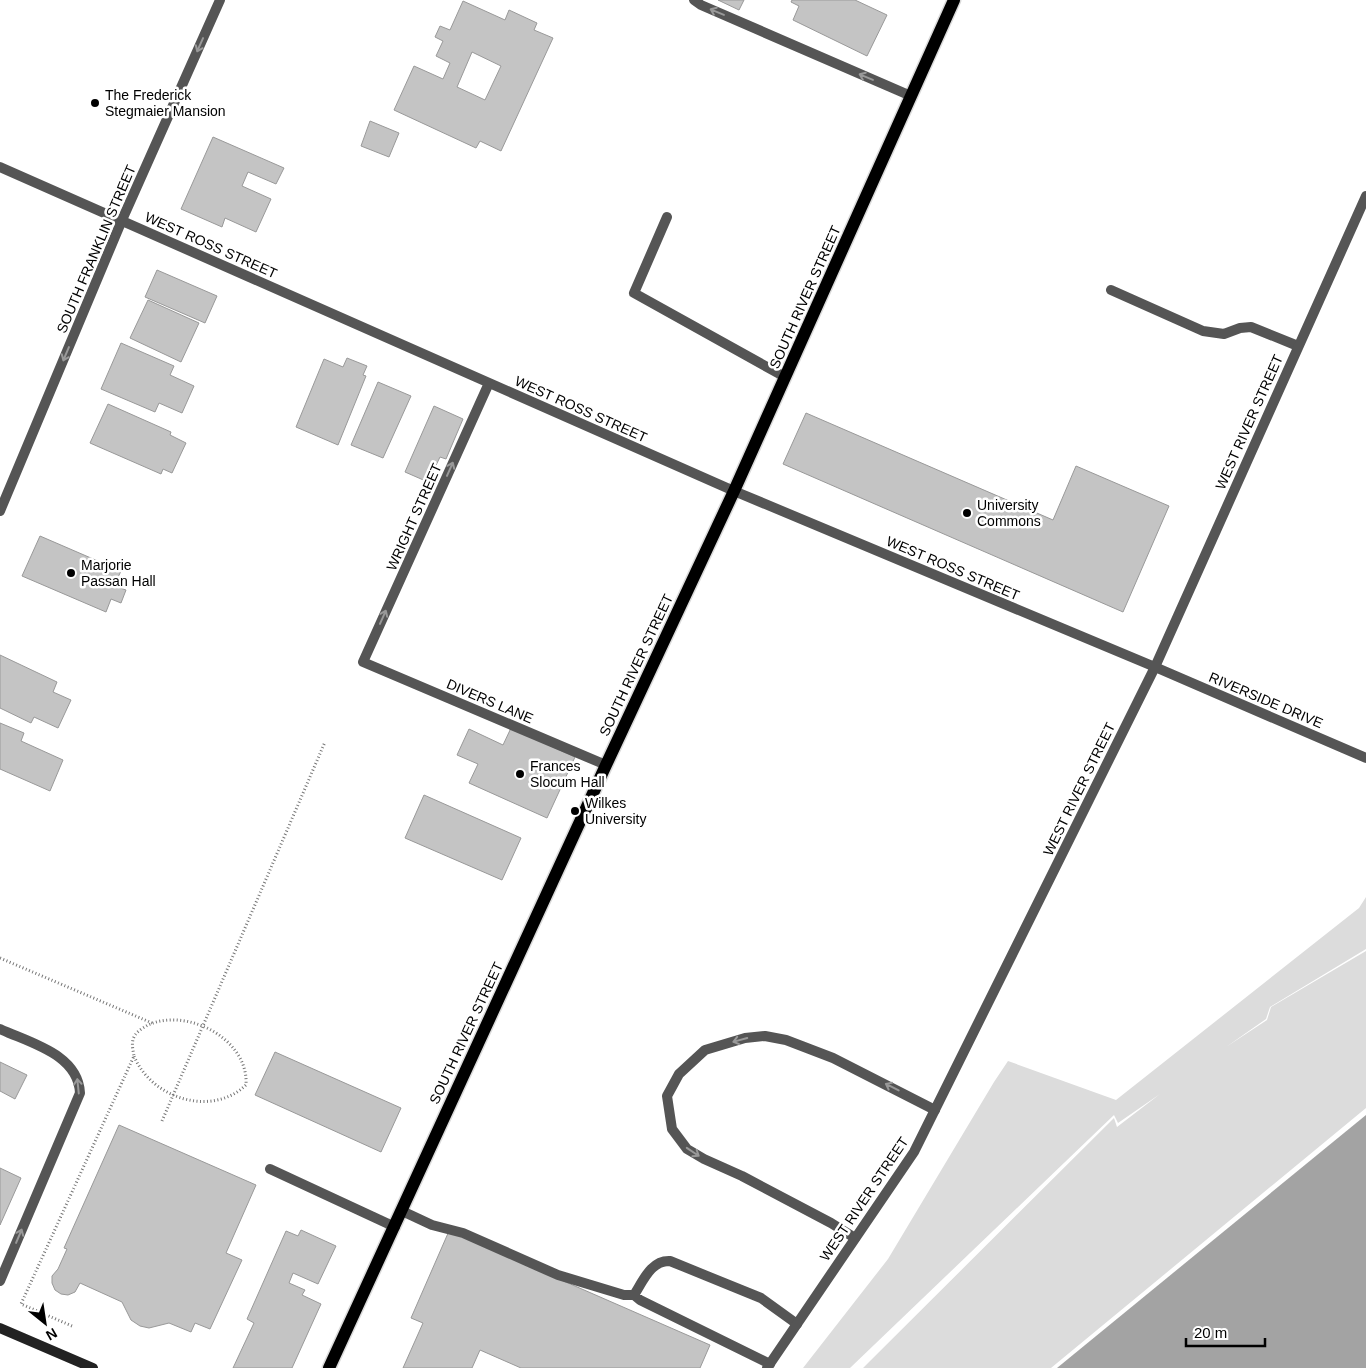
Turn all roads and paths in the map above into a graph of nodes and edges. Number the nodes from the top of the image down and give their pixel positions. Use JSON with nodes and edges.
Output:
{"nodes":[{"id":1,"x":220,"y":0,"type":"edge"},
{"id":2,"x":694,"y":0,"type":"edge"},
{"id":3,"x":954,"y":0,"type":"edge"},
{"id":4,"x":911,"y":96,"type":"junction"},
{"id":5,"x":0,"y":167,"type":"edge"},
{"id":6,"x":1366,"y":196,"type":"edge"},
{"id":7,"x":667,"y":217,"type":"dead end"},
{"id":8,"x":122,"y":220,"type":"junction"},
{"id":9,"x":1111,"y":290,"type":"dead end"},
{"id":10,"x":1298,"y":346,"type":"junction"},
{"id":11,"x":785,"y":377,"type":"junction"},
{"id":12,"x":489,"y":383,"type":"junction"},
{"id":13,"x":734,"y":491,"type":"junction"},
{"id":14,"x":0,"y":511,"type":"edge"},
{"id":15,"x":363,"y":662,"type":"joint"},
{"id":16,"x":1155,"y":667,"type":"junction"},
{"id":17,"x":325,"y":742,"type":"dead end"},
{"id":18,"x":1366,"y":758,"type":"edge"},
{"id":19,"x":606,"y":765,"type":"junction"},
{"id":20,"x":0,"y":958,"type":"edge"},
{"id":21,"x":152,"y":1023,"type":"junction"},
{"id":22,"x":202,"y":1026,"type":"junction"},
{"id":23,"x":0,"y":1030,"type":"edge"},
{"id":24,"x":134,"y":1056,"type":"junction"},
{"id":25,"x":173,"y":1095,"type":"junction"},
{"id":26,"x":935,"y":1110,"type":"junction"},
{"id":27,"x":162,"y":1121,"type":"dead end"},
{"id":28,"x":270,"y":1169,"type":"dead end"},
{"id":29,"x":402,"y":1211,"type":"junction"},
{"id":30,"x":395,"y":1227,"type":"junction"},
{"id":31,"x":855,"y":1238,"type":"junction"},
{"id":32,"x":0,"y":1281,"type":"edge"},
{"id":33,"x":634,"y":1295,"type":"junction"},
{"id":34,"x":797,"y":1324,"type":"junction"},
{"id":35,"x":72,"y":1326,"type":"dead end"},
{"id":36,"x":0,"y":1328,"type":"edge"},
{"id":37,"x":768,"y":1366,"type":"edge"},
{"id":38,"x":93,"y":1368,"type":"edge"},
{"id":39,"x":329,"y":1368,"type":"edge"}],
"edges":[{"from":1,"to":8,"type":"street","name":"SOUTH FRANKLIN STREET","one_way":true},
{"from":4,"to":2,"type":"street","one_way":true},
{"from":3,"to":4,"type":"main road","name":"SOUTH RIVER STREET"},
{"from":4,"to":11,"type":"main road","name":"SOUTH RIVER STREET"},
{"from":5,"to":8,"type":"street","name":"WEST ROSS STREET"},
{"from":6,"to":10,"type":"street","name":"WEST RIVER STREET"},
{"from":7,"to":11,"type":"street"},
{"from":8,"to":12,"type":"street","name":"WEST ROSS STREET"},
{"from":8,"to":14,"type":"street","name":"SOUTH FRANKLIN STREET","one_way":true},
{"from":9,"to":10,"type":"street"},
{"from":10,"to":16,"type":"street","name":"WEST RIVER STREET"},
{"from":11,"to":13,"type":"main road","name":"SOUTH RIVER STREET"},
{"from":12,"to":13,"type":"street","name":"WEST ROSS STREET"},
{"from":15,"to":12,"type":"street","name":"WRIGHT STREET","one_way":true},
{"from":13,"to":16,"type":"street","name":"WEST ROSS STREET"},
{"from":13,"to":19,"type":"main road","name":"SOUTH RIVER STREET"},
{"from":15,"to":19,"type":"street","name":"DIVERS LANE"},
{"from":16,"to":18,"type":"street","name":"RIVERSIDE DRIVE"},
{"from":16,"to":26,"type":"street","name":"WEST RIVER STREET"},
{"from":17,"to":22,"type":"path"},
{"from":19,"to":29,"type":"main road","name":"SOUTH RIVER STREET"},
{"from":20,"to":21,"type":"path"},
{"from":21,"to":22,"type":"path"},
{"from":21,"to":24,"type":"path"},
{"from":22,"to":25,"type":"path"},
{"from":22,"to":25,"type":"path"},
{"from":32,"to":23,"type":"street","one_way":true},
{"from":24,"to":25,"type":"path"},
{"from":24,"to":35,"type":"path"},
{"from":25,"to":27,"type":"path"},
{"from":26,"to":31,"type":"street","name":"WEST RIVER STREET"},
{"from":26,"to":31,"type":"street","one_way":true},
{"from":28,"to":30,"type":"street"},
{"from":29,"to":30,"type":"main road","name":"SOUTH RIVER STREET"},
{"from":29,"to":33,"type":"street"},
{"from":30,"to":39,"type":"main road","name":"SOUTH RIVER STREET"},
{"from":31,"to":34,"type":"street","name":"WEST RIVER STREET"},
{"from":33,"to":34,"type":"street"},
{"from":33,"to":37,"type":"street"},
{"from":34,"to":37,"type":"street","name":"WEST RIVER STREET"},
{"from":36,"to":38,"type":"main road"}]}
